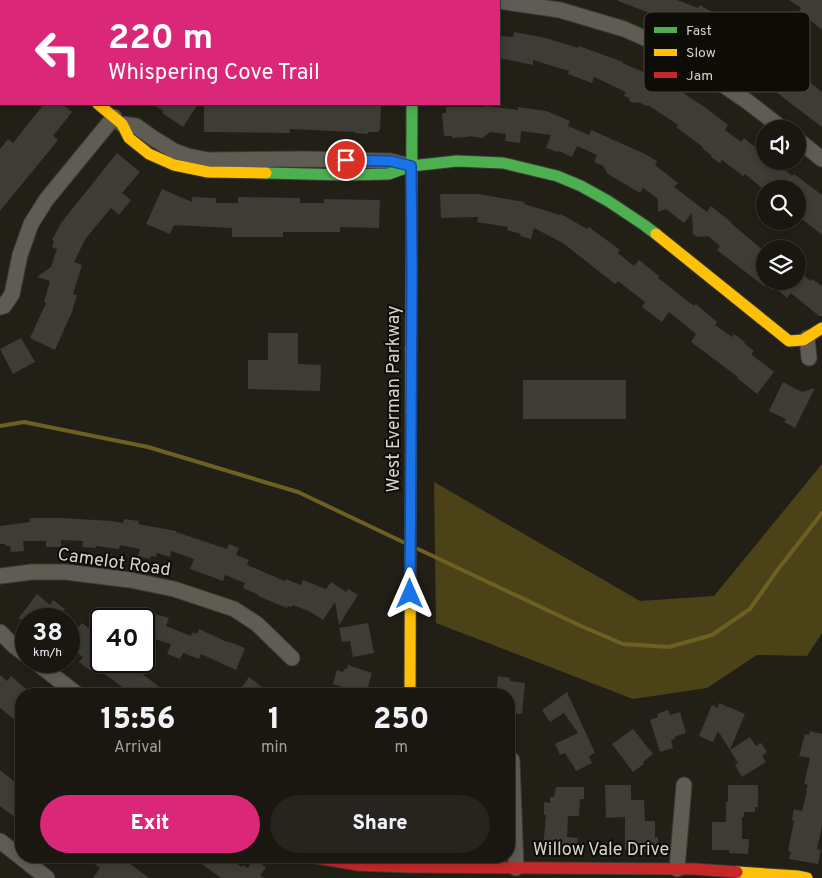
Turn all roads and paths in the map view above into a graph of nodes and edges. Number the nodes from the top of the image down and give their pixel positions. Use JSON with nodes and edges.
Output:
{"nodes":[{"id":1,"x":500,"y":1,"type":"edge"},
{"id":2,"x":644,"y":38,"type":"edge"},
{"id":3,"x":734,"y":92,"type":"edge"},
{"id":4,"x":99,"y":105,"type":"edge"},
{"id":5,"x":412,"y":105,"type":"edge"},
{"id":6,"x":771,"y":120,"type":"edge"},
{"id":7,"x":118,"y":121,"type":"junction"},
{"id":8,"x":806,"y":146,"type":"edge"},
{"id":9,"x":822,"y":159,"type":"edge"},
{"id":10,"x":411,"y":166,"type":"junction"},
{"id":11,"x":0,"y":307,"type":"edge"},
{"id":12,"x":822,"y":328,"type":"edge"},
{"id":13,"x":807,"y":338,"type":"junction"},
{"id":14,"x":809,"y":358,"type":"dead end"},
{"id":15,"x":0,"y":576,"type":"edge"},
{"id":16,"x":0,"y":632,"type":"edge"},
{"id":17,"x":15,"y":647,"type":"edge"},
{"id":18,"x":292,"y":658,"type":"dead end"},
{"id":19,"x":50,"y":673,"type":"edge"},
{"id":20,"x":69,"y":688,"type":"edge"},
{"id":21,"x":410,"y":688,"type":"edge"},
{"id":22,"x":684,"y":785,"type":"dead end"},
{"id":23,"x":515,"y":841,"type":"edge"},
{"id":24,"x":0,"y":842,"type":"edge"},
{"id":25,"x":15,"y":853,"type":"edge"},
{"id":26,"x":27,"y":863,"type":"edge"},
{"id":27,"x":346,"y":863,"type":"edge"},
{"id":28,"x":409,"y":867,"type":"edge"},
{"id":29,"x":516,"y":868,"type":"junction"},
{"id":30,"x":677,"y":869,"type":"junction"},
{"id":31,"x":47,"y":878,"type":"edge"},
{"id":32,"x":807,"y":878,"type":"edge"}],
"edges":[{"from":1,"to":2,"type":"street"},
{"from":3,"to":6,"type":"street"},
{"from":4,"to":7,"type":"street"},
{"from":5,"to":10,"type":"street","name":"West Everman Parkway"},
{"from":7,"to":10,"type":"street"},
{"from":7,"to":11,"type":"street"},
{"from":8,"to":9,"type":"street"},
{"from":10,"to":13,"type":"street"},
{"from":10,"to":21,"type":"street","name":"West Everman Parkway"},
{"from":12,"to":13,"type":"street"},
{"from":13,"to":14,"type":"street"},
{"from":15,"to":18,"type":"street","name":"Camelot Road"},
{"from":16,"to":17,"type":"street"},
{"from":19,"to":20,"type":"street"},
{"from":22,"to":30,"type":"street"},
{"from":23,"to":29,"type":"street"},
{"from":24,"to":25,"type":"street"},
{"from":26,"to":31,"type":"street"},
{"from":27,"to":28,"type":"street","name":"Willow Vale Drive"},
{"from":28,"to":29,"type":"street","name":"Willow Vale Drive"},
{"from":29,"to":30,"type":"street","name":"Willow Vale Drive"},
{"from":30,"to":32,"type":"street","name":"Willow Vale Drive"}]}
